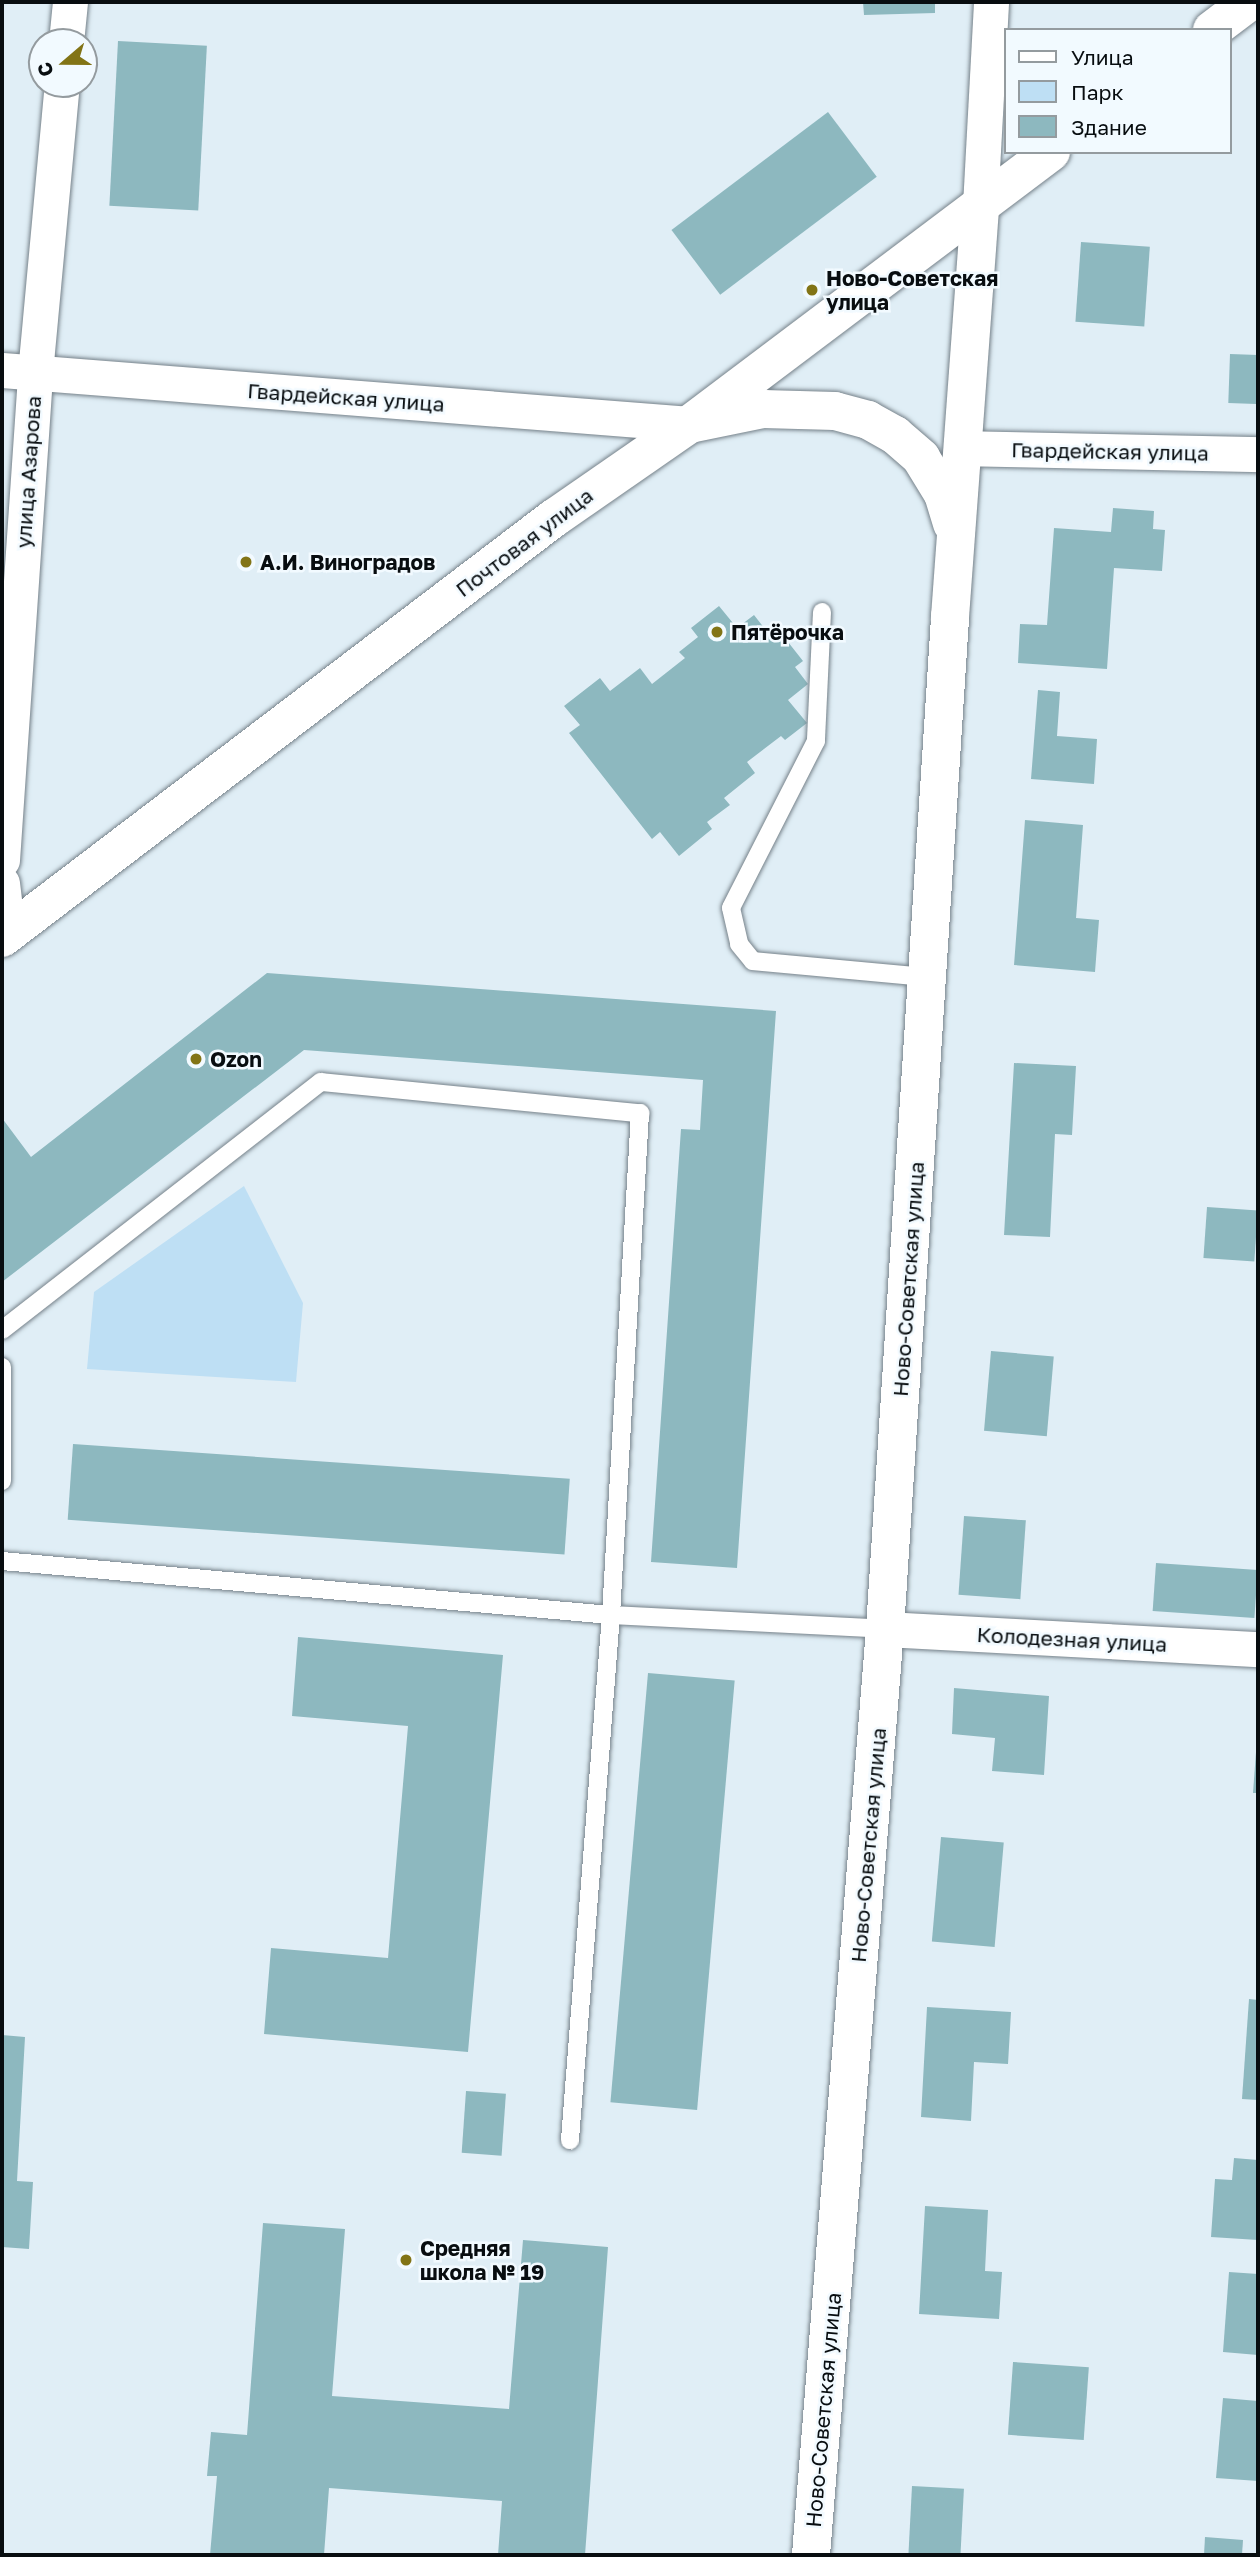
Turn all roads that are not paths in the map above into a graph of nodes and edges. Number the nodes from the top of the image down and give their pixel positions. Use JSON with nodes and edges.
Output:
{"nodes":[{"id":1,"x":70,"y":2,"type":"edge"},
{"id":2,"x":991,"y":2,"type":"edge"},
{"id":3,"x":1249,"y":2,"type":"edge"},
{"id":4,"x":67,"y":28,"type":"edge"},
{"id":5,"x":1215,"y":28,"type":"edge"},
{"id":6,"x":60,"y":98,"type":"edge"},
{"id":7,"x":1048,"y":154,"type":"edge"},
{"id":8,"x":979,"y":206,"type":"junction"},
{"id":9,"x":18,"y":371,"type":"edge"},
{"id":10,"x":690,"y":424,"type":"junction"},
{"id":11,"x":962,"y":448,"type":"junction"},
{"id":12,"x":1258,"y":454,"type":"edge"},
{"id":13,"x":956,"y":539,"type":"junction"},
{"id":14,"x":822,"y":612,"type":"dead end"},
{"id":15,"x":2,"y":860,"type":"edge"},
{"id":16,"x":2,"y":883,"type":"edge"},
{"id":17,"x":5,"y":936,"type":"edge"},
{"id":18,"x":927,"y":977,"type":"junction"},
{"id":19,"x":2,"y":1330,"type":"edge"},
{"id":20,"x":2,"y":1367,"type":"edge"},
{"id":21,"x":2,"y":1481,"type":"edge"},
{"id":22,"x":2,"y":1561,"type":"edge"},
{"id":23,"x":611,"y":1615,"type":"junction"},
{"id":24,"x":885,"y":1629,"type":"junction"},
{"id":25,"x":1258,"y":1649,"type":"edge"},
{"id":26,"x":570,"y":2140,"type":"dead end"},
{"id":27,"x":811,"y":2555,"type":"edge"}],
"edges":[{"from":1,"to":4,"type":"street"},
{"from":2,"to":8,"type":"street","name":"Ново-Советская улица"},
{"from":3,"to":5,"type":"main road"},
{"from":6,"to":9,"type":"street","name":"улица Азарова"},
{"from":7,"to":8,"type":"main road","name":"Почтовая улица"},
{"from":8,"to":10,"type":"main road","name":"Почтовая улица"},
{"from":8,"to":11,"type":"main road","name":"Ново-Советская улица"},
{"from":9,"to":10,"type":"street","name":"Гвардейская улица"},
{"from":9,"to":15,"type":"street","name":"улица Азарова"},
{"from":10,"to":13,"type":"main road"},
{"from":10,"to":17,"type":"main road","name":"Почтовая улица"},
{"from":11,"to":12,"type":"street","name":"Гвардейская улица"},
{"from":11,"to":13,"type":"main road","name":"Ново-Советская улица"},
{"from":13,"to":18,"type":"main road","name":"Ново-Советская улица"},
{"from":14,"to":18,"type":"lane"},
{"from":16,"to":17,"type":"street"},
{"from":18,"to":24,"type":"main road","name":"Ново-Советская улица"},
{"from":19,"to":23,"type":"lane"},
{"from":20,"to":21,"type":"lane"},
{"from":22,"to":23,"type":"lane"},
{"from":23,"to":24,"type":"lane"},
{"from":23,"to":26,"type":"lane"},
{"from":24,"to":25,"type":"street","name":"Колодезная улица"},
{"from":24,"to":27,"type":"main road","name":"Ново-Советская улица"}]}
